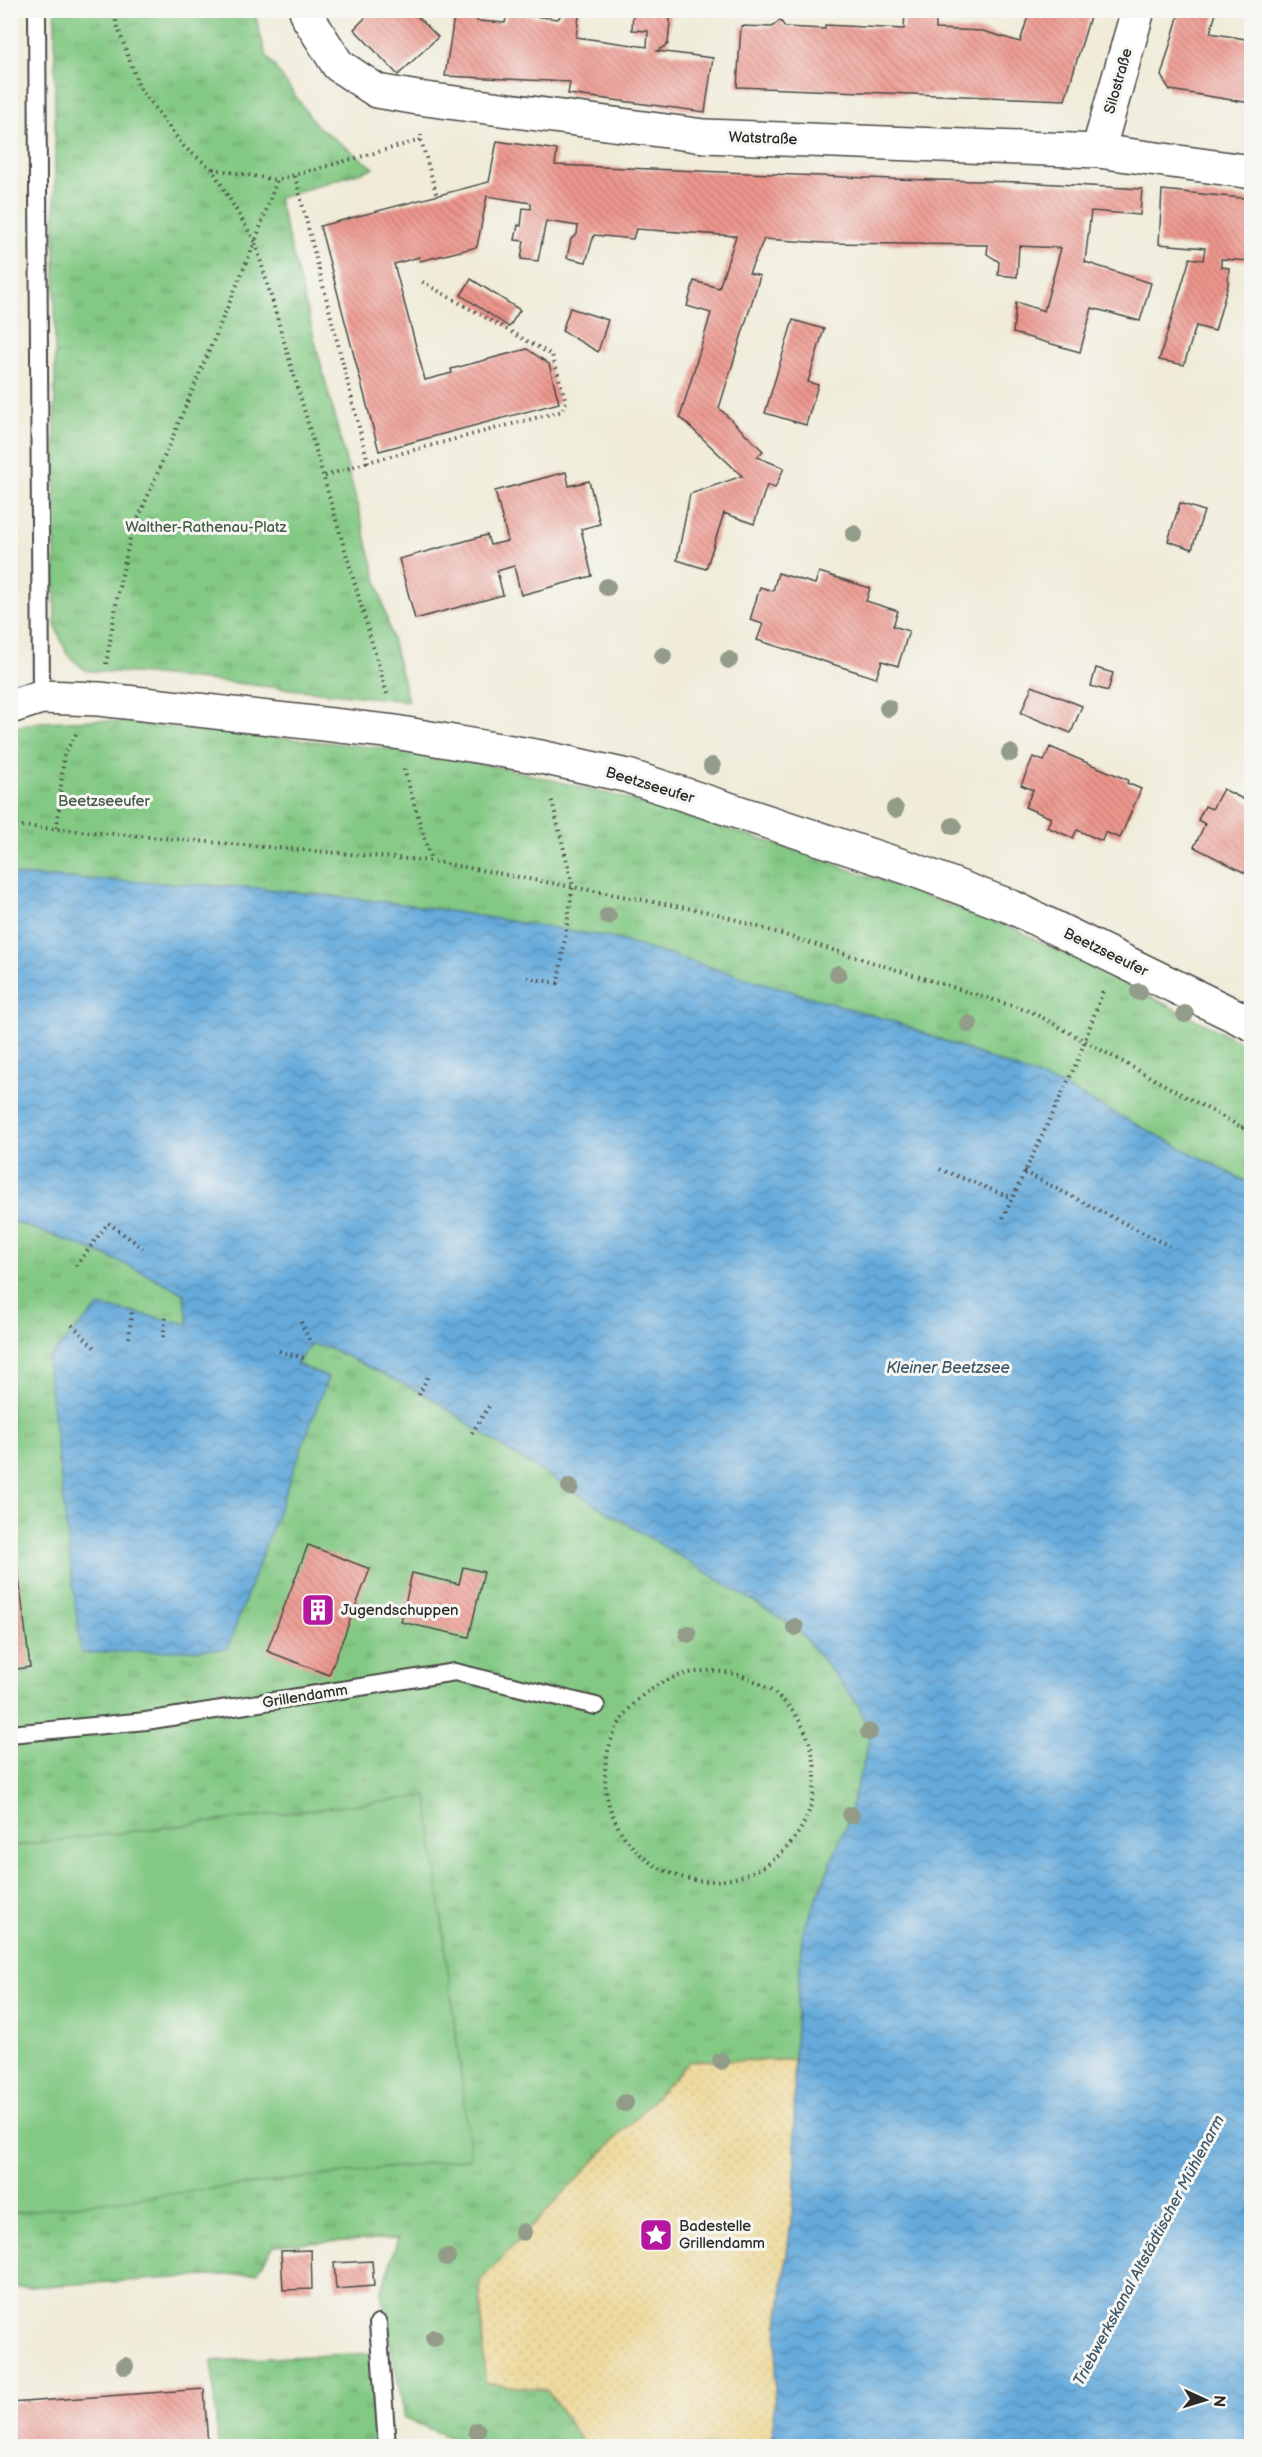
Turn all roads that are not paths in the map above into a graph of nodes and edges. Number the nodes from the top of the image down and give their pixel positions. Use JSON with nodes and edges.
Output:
{"nodes":[{"id":1,"x":37,"y":10,"type":"edge"},
{"id":2,"x":1138,"y":10,"type":"edge"},
{"id":3,"x":308,"y":15,"type":"edge"},
{"id":4,"x":1098,"y":151,"type":"junction"},
{"id":5,"x":1251,"y":172,"type":"edge"},
{"id":6,"x":26,"y":702,"type":"edge"},
{"id":7,"x":1251,"y":1024,"type":"edge"},
{"id":8,"x":596,"y":1706,"type":"dead end"},
{"id":9,"x":10,"y":1734,"type":"edge"},
{"id":10,"x":378,"y":2323,"type":"dead end"},
{"id":11,"x":387,"y":2446,"type":"edge"}],
"edges":[{"from":1,"to":6,"type":"lane"},
{"from":2,"to":4,"type":"street","name":"Silostraße"},
{"from":3,"to":4,"type":"street","name":"Watstraße"},
{"from":4,"to":5,"type":"street","name":"Watstraße"},
{"from":6,"to":7,"type":"street","name":"Beetzseeufer"},
{"from":8,"to":9,"type":"lane","name":"Grillendamm"},
{"from":10,"to":11,"type":"lane"}]}
